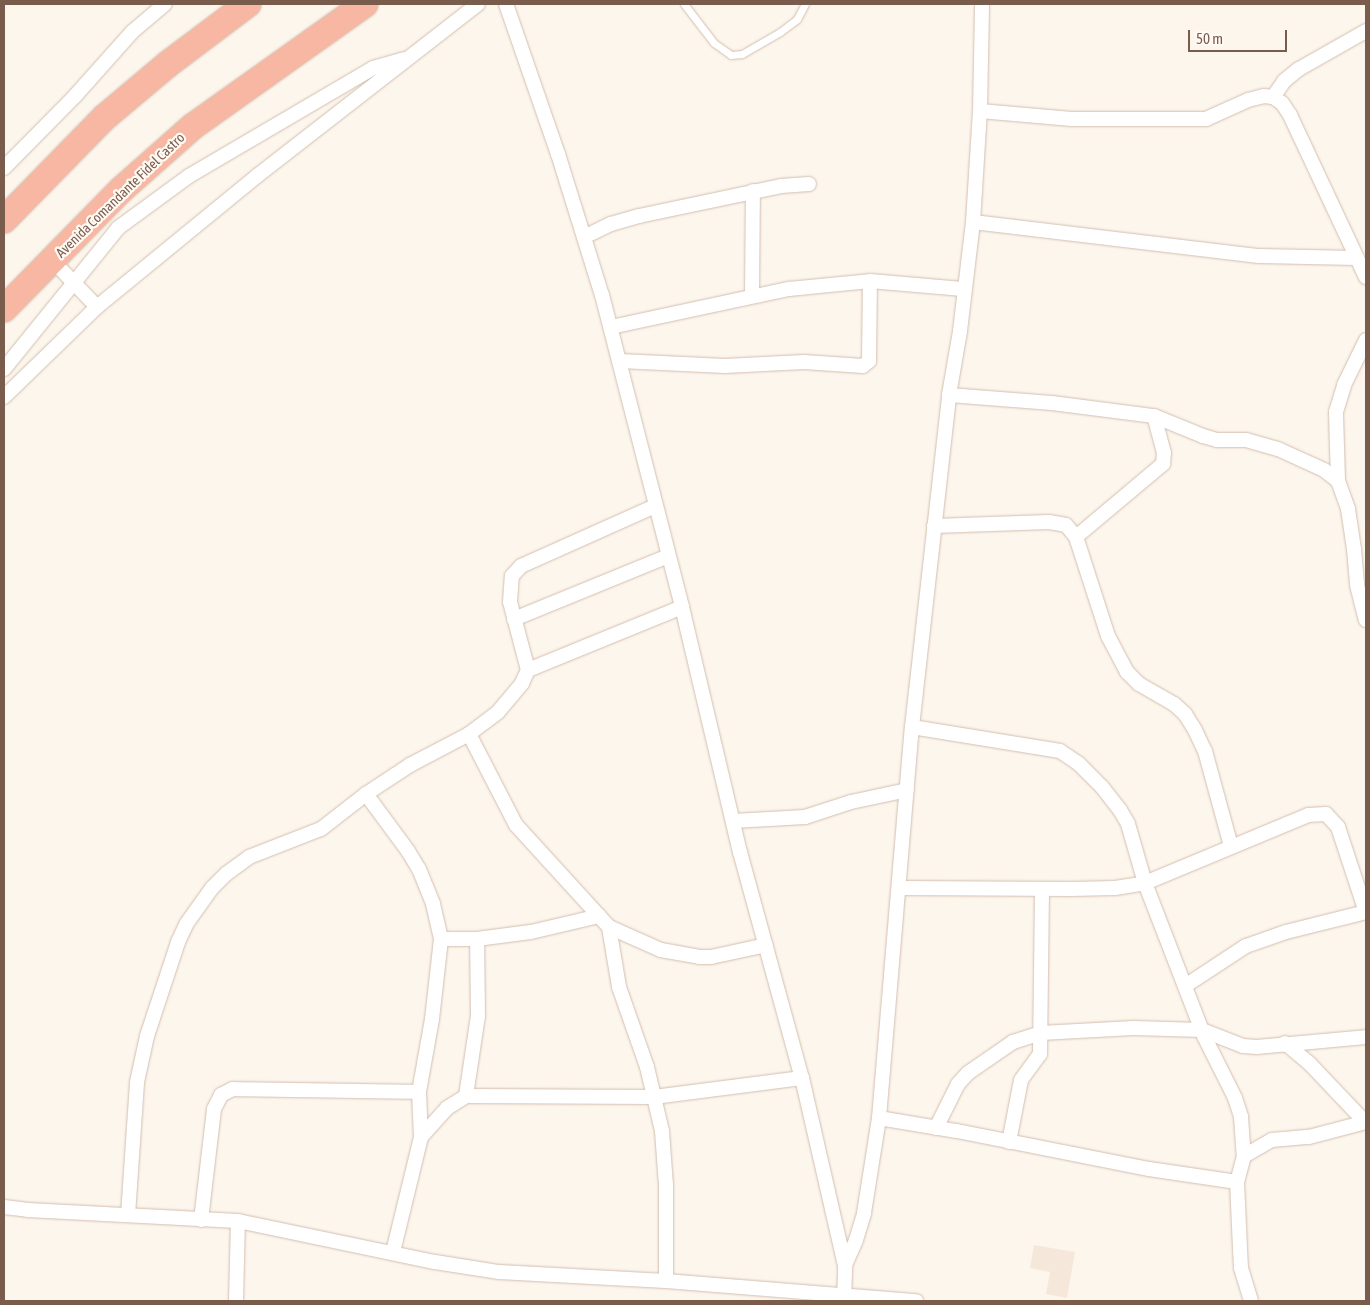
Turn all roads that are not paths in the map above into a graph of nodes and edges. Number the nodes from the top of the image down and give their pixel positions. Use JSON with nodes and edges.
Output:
{"nodes":[{"id":1,"x":165,"y":4,"type":"edge"},
{"id":2,"x":248,"y":4,"type":"edge"},
{"id":3,"x":365,"y":4,"type":"edge"},
{"id":4,"x":478,"y":4,"type":"edge"},
{"id":5,"x":506,"y":4,"type":"edge"},
{"id":6,"x":685,"y":4,"type":"edge"},
{"id":7,"x":805,"y":4,"type":"edge"},
{"id":8,"x":982,"y":4,"type":"edge"},
{"id":9,"x":1366,"y":31,"type":"edge"},
{"id":10,"x":412,"y":57,"type":"junction"},
{"id":11,"x":1273,"y":97,"type":"junction"},
{"id":12,"x":980,"y":111,"type":"junction"},
{"id":13,"x":4,"y":168,"type":"edge"},
{"id":14,"x":809,"y":184,"type":"dead end"},
{"id":15,"x":753,"y":191,"type":"junction"},
{"id":16,"x":4,"y":220,"type":"edge"},
{"id":17,"x":973,"y":222,"type":"junction"},
{"id":18,"x":584,"y":237,"type":"junction"},
{"id":19,"x":52,"y":260,"type":"junction"},
{"id":20,"x":1362,"y":265,"type":"edge"},
{"id":21,"x":870,"y":281,"type":"junction"},
{"id":22,"x":74,"y":283,"type":"junction"},
{"id":23,"x":963,"y":289,"type":"junction"},
{"id":24,"x":752,"y":296,"type":"junction"},
{"id":25,"x":97,"y":307,"type":"junction"},
{"id":26,"x":4,"y":309,"type":"edge"},
{"id":27,"x":610,"y":327,"type":"junction"},
{"id":28,"x":1366,"y":340,"type":"edge"},
{"id":29,"x":620,"y":361,"type":"junction"},
{"id":30,"x":4,"y":369,"type":"edge"},
{"id":31,"x":949,"y":395,"type":"junction"},
{"id":32,"x":4,"y":397,"type":"edge"},
{"id":33,"x":1154,"y":416,"type":"junction"},
{"id":34,"x":1338,"y":481,"type":"junction"},
{"id":35,"x":655,"y":506,"type":"junction"},
{"id":36,"x":934,"y":526,"type":"junction"},
{"id":37,"x":1076,"y":537,"type":"junction"},
{"id":38,"x":668,"y":556,"type":"junction"},
{"id":39,"x":1366,"y":572,"type":"edge"},
{"id":40,"x":1356,"y":585,"type":"junction"},
{"id":41,"x":682,"y":606,"type":"junction"},
{"id":42,"x":514,"y":619,"type":"junction"},
{"id":43,"x":1366,"y":620,"type":"edge"},
{"id":44,"x":528,"y":670,"type":"junction"},
{"id":45,"x":912,"y":727,"type":"junction"},
{"id":46,"x":469,"y":734,"type":"junction"},
{"id":47,"x":907,"y":790,"type":"junction"},
{"id":48,"x":366,"y":794,"type":"junction"},
{"id":49,"x":733,"y":821,"type":"junction"},
{"id":50,"x":1231,"y":846,"type":"junction"},
{"id":51,"x":1144,"y":883,"type":"junction"},
{"id":52,"x":899,"y":888,"type":"junction"},
{"id":53,"x":1042,"y":889,"type":"junction"},
{"id":54,"x":1366,"y":912,"type":"edge"},
{"id":55,"x":599,"y":916,"type":"junction"},
{"id":56,"x":609,"y":928,"type":"junction"},
{"id":57,"x":441,"y":939,"type":"junction"},
{"id":58,"x":477,"y":939,"type":"junction"},
{"id":59,"x":766,"y":945,"type":"junction"},
{"id":60,"x":1185,"y":986,"type":"junction"},
{"id":61,"x":1202,"y":1030,"type":"junction"},
{"id":62,"x":1041,"y":1033,"type":"junction"},
{"id":63,"x":1366,"y":1036,"type":"edge"},
{"id":64,"x":1285,"y":1043,"type":"junction"},
{"id":65,"x":802,"y":1078,"type":"junction"},
{"id":66,"x":418,"y":1092,"type":"junction"},
{"id":67,"x":466,"y":1096,"type":"junction"},
{"id":68,"x":654,"y":1097,"type":"junction"},
{"id":69,"x":879,"y":1118,"type":"junction"},
{"id":70,"x":1366,"y":1122,"type":"edge"},
{"id":71,"x":936,"y":1128,"type":"junction"},
{"id":72,"x":421,"y":1137,"type":"junction"},
{"id":73,"x":1009,"y":1142,"type":"junction"},
{"id":74,"x":1244,"y":1156,"type":"junction"},
{"id":75,"x":1236,"y":1182,"type":"junction"},
{"id":76,"x":4,"y":1207,"type":"edge"},
{"id":77,"x":128,"y":1215,"type":"junction"},
{"id":78,"x":201,"y":1220,"type":"junction"},
{"id":79,"x":238,"y":1221,"type":"junction"},
{"id":80,"x":393,"y":1252,"type":"junction"},
{"id":81,"x":845,"y":1264,"type":"junction"},
{"id":82,"x":666,"y":1281,"type":"junction"},
{"id":83,"x":844,"y":1299,"type":"edge"},
{"id":84,"x":236,"y":1301,"type":"edge"},
{"id":85,"x":916,"y":1301,"type":"edge"},
{"id":86,"x":1250,"y":1301,"type":"edge"}],
"edges":[{"from":1,"to":13,"type":"street"},
{"from":2,"to":16,"type":"highway"},
{"from":3,"to":19,"type":"highway","name":"Avenida Comandante Fidel Castro"},
{"from":4,"to":10,"type":"street"},
{"from":5,"to":18,"type":"street"},
{"from":6,"to":7,"type":"lane"},
{"from":8,"to":12,"type":"street"},
{"from":9,"to":11,"type":"street"},
{"from":10,"to":22,"type":"street"},
{"from":10,"to":25,"type":"street"},
{"from":11,"to":12,"type":"street"},
{"from":11,"to":20,"type":"street"},
{"from":12,"to":17,"type":"street"},
{"from":14,"to":15,"type":"street"},
{"from":15,"to":18,"type":"street"},
{"from":15,"to":24,"type":"street"},
{"from":17,"to":20,"type":"street"},
{"from":17,"to":23,"type":"street"},
{"from":18,"to":27,"type":"street"},
{"from":19,"to":22,"type":"street"},
{"from":19,"to":26,"type":"highway","name":"Avenida Comandante Fidel Castro"},
{"from":21,"to":23,"type":"street"},
{"from":21,"to":24,"type":"street"},
{"from":21,"to":29,"type":"street"},
{"from":22,"to":25,"type":"street"},
{"from":22,"to":30,"type":"street"},
{"from":23,"to":31,"type":"street"},
{"from":24,"to":27,"type":"street"},
{"from":25,"to":32,"type":"street"},
{"from":27,"to":29,"type":"street"},
{"from":28,"to":34,"type":"street"},
{"from":29,"to":35,"type":"street"},
{"from":31,"to":33,"type":"street"},
{"from":31,"to":36,"type":"street"},
{"from":33,"to":34,"type":"street"},
{"from":33,"to":37,"type":"street"},
{"from":34,"to":40,"type":"street"},
{"from":35,"to":38,"type":"street"},
{"from":35,"to":42,"type":"street"},
{"from":36,"to":37,"type":"street"},
{"from":36,"to":45,"type":"street"},
{"from":37,"to":50,"type":"street"},
{"from":38,"to":41,"type":"street"},
{"from":38,"to":42,"type":"street"},
{"from":39,"to":40,"type":"street"},
{"from":40,"to":43,"type":"street"},
{"from":41,"to":44,"type":"street"},
{"from":41,"to":49,"type":"street"},
{"from":42,"to":44,"type":"street"},
{"from":44,"to":46,"type":"street"},
{"from":45,"to":47,"type":"street"},
{"from":45,"to":51,"type":"street"},
{"from":46,"to":48,"type":"street"},
{"from":46,"to":55,"type":"street"},
{"from":47,"to":49,"type":"street"},
{"from":47,"to":52,"type":"street"},
{"from":48,"to":57,"type":"street"},
{"from":48,"to":77,"type":"street"},
{"from":49,"to":59,"type":"street"},
{"from":50,"to":51,"type":"street"},
{"from":50,"to":54,"type":"street"},
{"from":51,"to":53,"type":"street"},
{"from":51,"to":60,"type":"street"},
{"from":52,"to":53,"type":"street"},
{"from":52,"to":69,"type":"street"},
{"from":53,"to":62,"type":"street"},
{"from":54,"to":60,"type":"street"},
{"from":55,"to":56,"type":"street"},
{"from":55,"to":58,"type":"street"},
{"from":56,"to":59,"type":"street"},
{"from":56,"to":68,"type":"street"},
{"from":57,"to":58,"type":"street"},
{"from":57,"to":66,"type":"street"},
{"from":58,"to":67,"type":"street"},
{"from":59,"to":65,"type":"street"},
{"from":60,"to":61,"type":"street"},
{"from":61,"to":62,"type":"street"},
{"from":61,"to":64,"type":"street"},
{"from":61,"to":74,"type":"street"},
{"from":62,"to":71,"type":"street"},
{"from":62,"to":73,"type":"street"},
{"from":63,"to":64,"type":"street"},
{"from":64,"to":70,"type":"street"},
{"from":65,"to":68,"type":"street"},
{"from":65,"to":81,"type":"street"},
{"from":66,"to":72,"type":"street"},
{"from":66,"to":78,"type":"street"},
{"from":67,"to":68,"type":"street"},
{"from":67,"to":72,"type":"street"},
{"from":68,"to":82,"type":"street"},
{"from":69,"to":71,"type":"street"},
{"from":69,"to":81,"type":"street"},
{"from":70,"to":74,"type":"street"},
{"from":71,"to":73,"type":"street"},
{"from":72,"to":80,"type":"street"},
{"from":73,"to":75,"type":"street"},
{"from":74,"to":75,"type":"street"},
{"from":75,"to":86,"type":"street"},
{"from":76,"to":77,"type":"street"},
{"from":77,"to":78,"type":"street"},
{"from":78,"to":79,"type":"street"},
{"from":79,"to":80,"type":"street"},
{"from":79,"to":84,"type":"street"},
{"from":80,"to":82,"type":"street"},
{"from":81,"to":83,"type":"street"},
{"from":82,"to":83,"type":"street"},
{"from":83,"to":85,"type":"street"}]}
